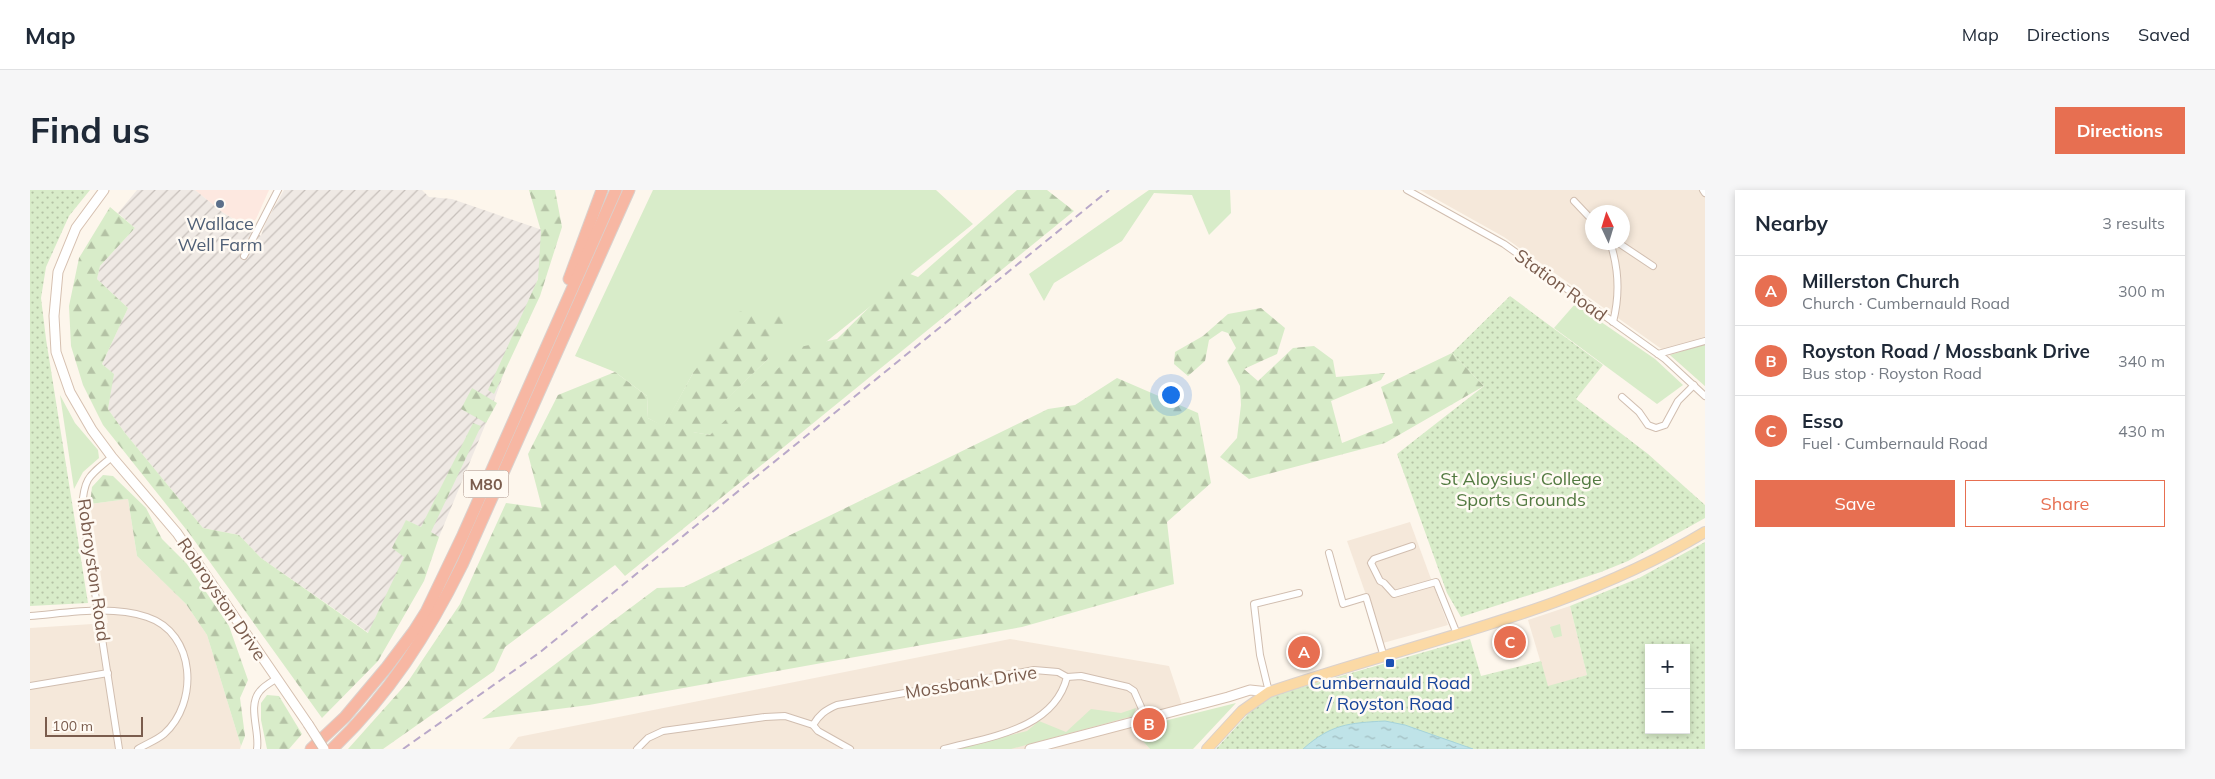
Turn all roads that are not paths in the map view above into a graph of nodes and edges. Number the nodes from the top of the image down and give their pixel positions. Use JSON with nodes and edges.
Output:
{"nodes":[{"id":1,"x":104,"y":190,"type":"edge"},
{"id":2,"x":278,"y":190,"type":"edge"},
{"id":3,"x":602,"y":190,"type":"edge"},
{"id":4,"x":616,"y":190,"type":"edge"},
{"id":5,"x":629,"y":190,"type":"edge"},
{"id":6,"x":637,"y":190,"type":"edge"},
{"id":7,"x":1407,"y":190,"type":"edge"},
{"id":8,"x":1574,"y":202,"type":"dead end"},
{"id":9,"x":1585,"y":213,"type":"edge"},
{"id":10,"x":1613,"y":250,"type":"edge"},
{"id":11,"x":1630,"y":250,"type":"edge"},
{"id":12,"x":244,"y":256,"type":"dead end"},
{"id":13,"x":1654,"y":266,"type":"dead end"},
{"id":14,"x":1613,"y":322,"type":"junction"},
{"id":15,"x":567,"y":328,"type":"junction"},
{"id":16,"x":1705,"y":341,"type":"edge"},
{"id":17,"x":1658,"y":354,"type":"junction"},
{"id":18,"x":536,"y":370,"type":"junction"},
{"id":19,"x":1694,"y":385,"type":"junction"},
{"id":20,"x":1705,"y":396,"type":"edge"},
{"id":21,"x":1622,"y":397,"type":"dead end"},
{"id":22,"x":112,"y":457,"type":"junction"},
{"id":23,"x":1705,"y":532,"type":"edge"},
{"id":24,"x":1412,"y":546,"type":"dead end"},
{"id":25,"x":1329,"y":553,"type":"dead end"},
{"id":26,"x":1299,"y":593,"type":"dead end"},
{"id":27,"x":99,"y":611,"type":"junction"},
{"id":28,"x":30,"y":616,"type":"edge"},
{"id":29,"x":1457,"y":634,"type":"junction"},
{"id":30,"x":1384,"y":657,"type":"junction"},
{"id":31,"x":108,"y":673,"type":"junction"},
{"id":32,"x":1067,"y":677,"type":"junction"},
{"id":33,"x":276,"y":679,"type":"junction"},
{"id":34,"x":30,"y":686,"type":"edge"},
{"id":35,"x":1269,"y":692,"type":"junction"},
{"id":36,"x":1228,"y":697,"type":"junction"},
{"id":37,"x":1253,"y":702,"type":"junction"},
{"id":38,"x":1146,"y":718,"type":"junction"},
{"id":39,"x":813,"y":725,"type":"junction"},
{"id":40,"x":839,"y":747,"type":"edge"},
{"id":41,"x":119,"y":749,"type":"edge"},
{"id":42,"x":138,"y":749,"type":"edge"},
{"id":43,"x":257,"y":749,"type":"edge"},
{"id":44,"x":311,"y":749,"type":"edge"},
{"id":45,"x":324,"y":749,"type":"edge"},
{"id":46,"x":332,"y":749,"type":"edge"},
{"id":47,"x":637,"y":749,"type":"edge"},
{"id":48,"x":850,"y":749,"type":"edge"},
{"id":49,"x":944,"y":749,"type":"edge"},
{"id":50,"x":1030,"y":749,"type":"edge"},
{"id":51,"x":1207,"y":749,"type":"edge"}],
"edges":[{"from":1,"to":22,"type":"main road"},
{"from":2,"to":12,"type":"street"},
{"from":3,"to":18,"type":"highway"},
{"from":4,"to":18,"type":"highway","number":"M80"},
{"from":5,"to":15,"type":"highway","number":"M80"},
{"from":6,"to":15,"type":"highway"},
{"from":7,"to":14,"type":"street","name":"Station Road"},
{"from":8,"to":9,"type":"street"},
{"from":10,"to":14,"type":"street"},
{"from":11,"to":13,"type":"street"},
{"from":14,"to":17,"type":"street","name":"Station Road"},
{"from":15,"to":46,"type":"highway","number":"M80"},
{"from":16,"to":17,"type":"street"},
{"from":17,"to":19,"type":"street","name":"Station Road"},
{"from":18,"to":44,"type":"highway","number":"M80"},
{"from":19,"to":20,"type":"street","name":"Station Road"},
{"from":19,"to":21,"type":"street"},
{"from":22,"to":27,"type":"street","name":"Robroyston Road"},
{"from":22,"to":33,"type":"main road","name":"Robroyston Drive"},
{"from":23,"to":29,"type":"main road"},
{"from":24,"to":29,"type":"street"},
{"from":25,"to":30,"type":"street"},
{"from":26,"to":35,"type":"street"},
{"from":27,"to":28,"type":"street"},
{"from":27,"to":31,"type":"street","name":"Robroyston Road"},
{"from":27,"to":42,"type":"street"},
{"from":29,"to":30,"type":"main road"},
{"from":30,"to":35,"type":"main road"},
{"from":31,"to":34,"type":"street"},
{"from":31,"to":41,"type":"street","name":"Robroyston Road"},
{"from":32,"to":38,"type":"street","name":"Mossbank Drive"},
{"from":32,"to":39,"type":"street","name":"Mossbank Drive"},
{"from":32,"to":49,"type":"street"},
{"from":33,"to":43,"type":"street"},
{"from":33,"to":45,"type":"main road","name":"Robroyston Drive","bridge":true},
{"from":35,"to":36,"type":"main road"},
{"from":35,"to":37,"type":"main road"},
{"from":36,"to":37,"type":"main road"},
{"from":36,"to":38,"type":"main road"},
{"from":37,"to":51,"type":"main road"},
{"from":38,"to":50,"type":"main road"},
{"from":39,"to":40,"type":"street"},
{"from":39,"to":47,"type":"street"},
{"from":40,"to":48,"type":"street"}]}
